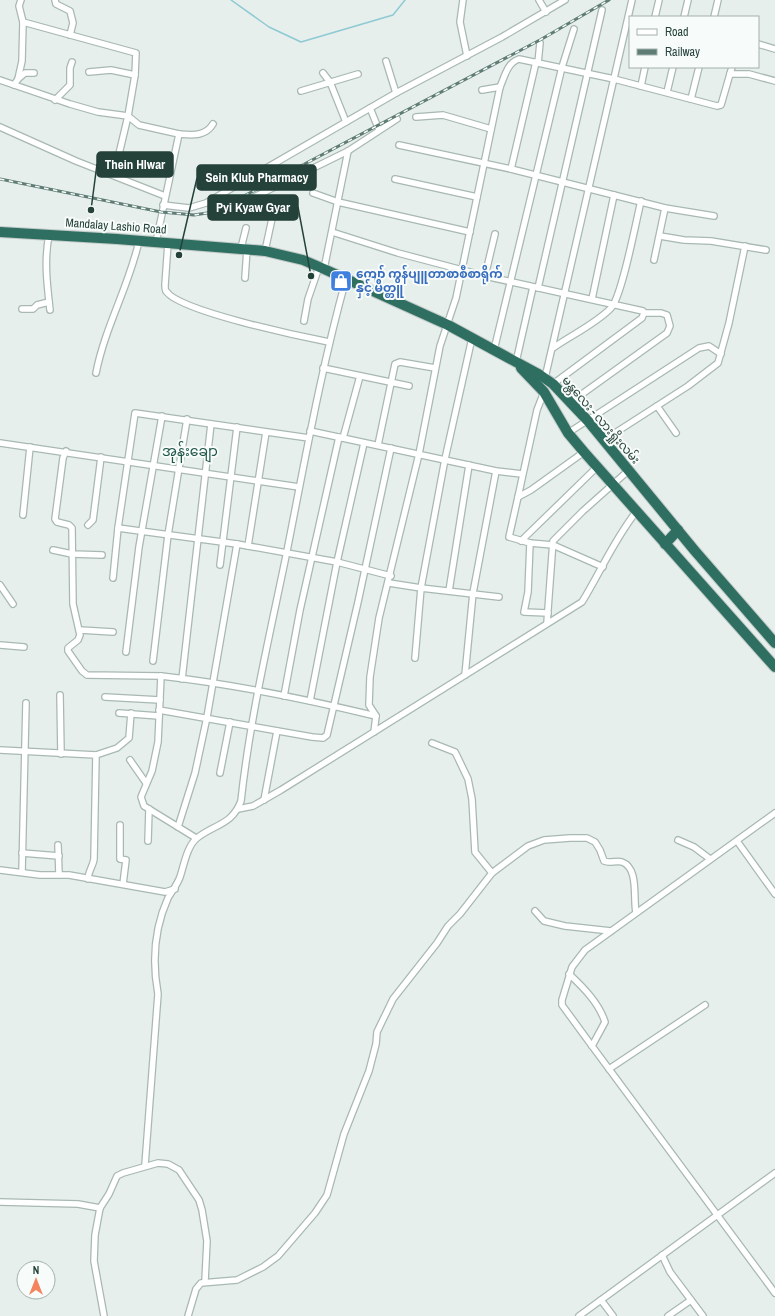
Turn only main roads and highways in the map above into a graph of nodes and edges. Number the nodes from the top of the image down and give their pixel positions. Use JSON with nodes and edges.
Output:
{"nodes":[{"id":1,"x":0,"y":232,"type":"edge"},
{"id":2,"x":517,"y":363,"type":"junction"},
{"id":3,"x":678,"y":530,"type":"junction"},
{"id":4,"x":665,"y":544,"type":"junction"},
{"id":5,"x":775,"y":643,"type":"edge"},
{"id":6,"x":775,"y":666,"type":"edge"}],
"edges":[{"from":1,"to":2,"type":"highway","name":"Mandalay Lashio Road"},
{"from":2,"to":3,"type":"highway","name":"မန္တလေး - လားရှိုးလမ်း"},
{"from":2,"to":4,"type":"highway"},
{"from":3,"to":4,"type":"highway"},
{"from":3,"to":5,"type":"highway","name":"မန္တလေး - လားရှိုးလမ်း"},
{"from":4,"to":6,"type":"highway"}]}
